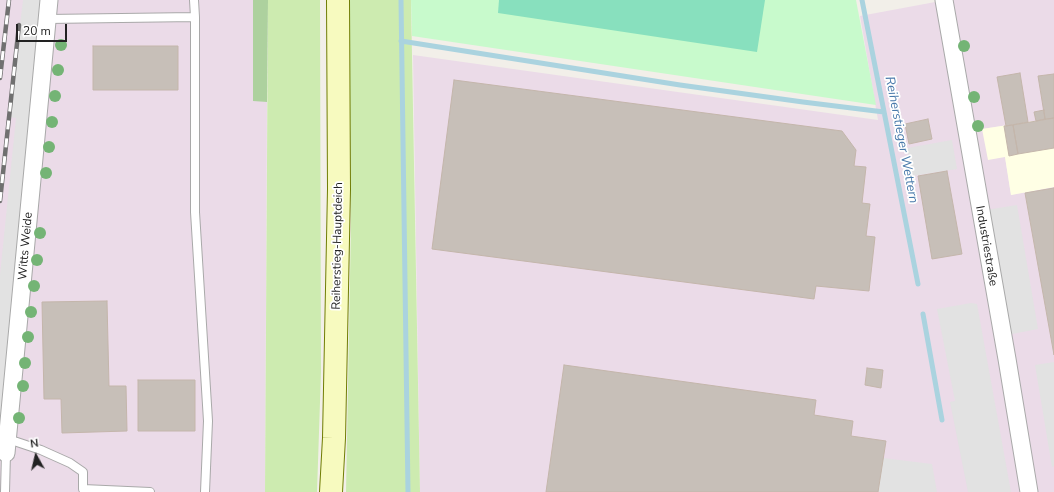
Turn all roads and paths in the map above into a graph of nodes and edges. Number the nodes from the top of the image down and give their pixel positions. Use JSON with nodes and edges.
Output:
{"nodes":[{"id":1,"x":49,"y":0,"type":"edge"},
{"id":2,"x":194,"y":0,"type":"edge"},
{"id":3,"x":338,"y":0,"type":"edge"},
{"id":4,"x":944,"y":0,"type":"edge"},
{"id":5,"x":196,"y":16,"type":"junction"},
{"id":6,"x":47,"y":19,"type":"junction"},
{"id":7,"x":7,"y":446,"type":"junction"},
{"id":8,"x":82,"y":490,"type":"edge"},
{"id":9,"x":5,"y":492,"type":"edge"},
{"id":10,"x":150,"y":492,"type":"edge"},
{"id":11,"x":205,"y":492,"type":"edge"},
{"id":12,"x":331,"y":492,"type":"edge"},
{"id":13,"x":1029,"y":492,"type":"edge"}],
"edges":[{"from":1,"to":6,"type":"street","name":"Witts Weide"},
{"from":2,"to":5,"type":"lane"},
{"from":3,"to":12,"type":"main road","name":"Reiherstieg-Hauptdeich"},
{"from":4,"to":13,"type":"street","name":"Industriestraße"},
{"from":5,"to":6,"type":"lane"},
{"from":5,"to":11,"type":"lane"},
{"from":6,"to":7,"type":"street","name":"Witts Weide"},
{"from":7,"to":8,"type":"lane"},
{"from":7,"to":9,"type":"lane","name":"Witts Weide"},
{"from":8,"to":10,"type":"lane"}]}
